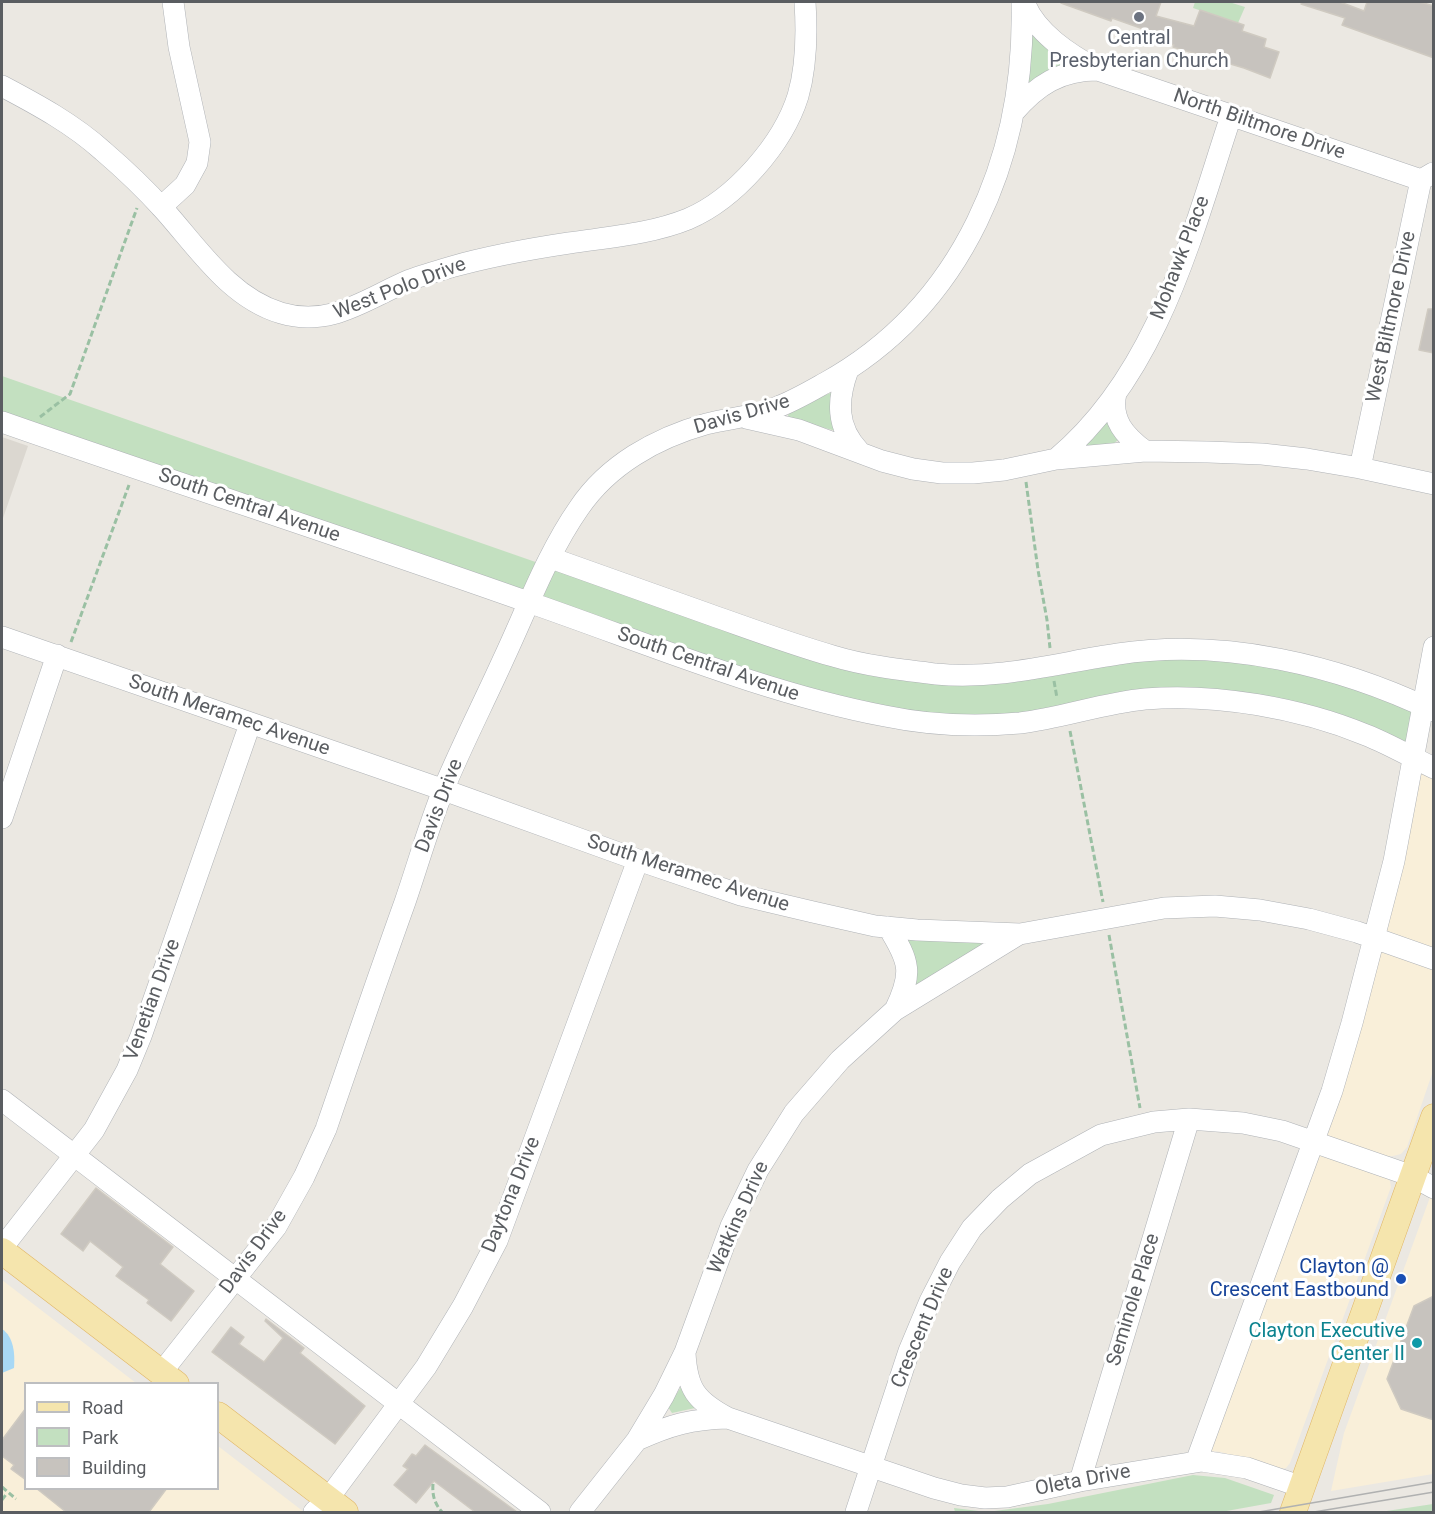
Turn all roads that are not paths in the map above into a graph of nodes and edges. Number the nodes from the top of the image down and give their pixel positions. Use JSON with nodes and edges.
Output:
{"nodes":[{"id":1,"x":173,"y":2,"type":"edge"},
{"id":2,"x":805,"y":2,"type":"edge"},
{"id":3,"x":1023,"y":2,"type":"edge"},
{"id":4,"x":1098,"y":70,"type":"junction"},
{"id":5,"x":2,"y":86,"type":"edge"},
{"id":6,"x":1012,"y":113,"type":"junction"},
{"id":7,"x":1232,"y":116,"type":"junction"},
{"id":8,"x":1427,"y":176,"type":"edge"},
{"id":9,"x":161,"y":207,"type":"junction"},
{"id":10,"x":848,"y":370,"type":"junction"},
{"id":11,"x":1116,"y":393,"type":"junction"},
{"id":12,"x":743,"y":418,"type":"junction"},
{"id":13,"x":2,"y":422,"type":"edge"},
{"id":14,"x":859,"y":451,"type":"junction"},
{"id":15,"x":1145,"y":452,"type":"junction"},
{"id":16,"x":1056,"y":459,"type":"junction"},
{"id":17,"x":1360,"y":468,"type":"junction"},
{"id":18,"x":1434,"y":484,"type":"edge"},
{"id":19,"x":551,"y":558,"type":"junction"},
{"id":20,"x":530,"y":602,"type":"junction"},
{"id":21,"x":2,"y":637,"type":"edge"},
{"id":22,"x":1434,"y":647,"type":"edge"},
{"id":23,"x":61,"y":657,"type":"junction"},
{"id":24,"x":1427,"y":708,"type":"edge"},
{"id":25,"x":250,"y":724,"type":"junction"},
{"id":26,"x":1413,"y":757,"type":"junction"},
{"id":27,"x":1434,"y":768,"type":"edge"},
{"id":28,"x":444,"y":790,"type":"junction"},
{"id":29,"x":2,"y":818,"type":"edge"},
{"id":30,"x":638,"y":860,"type":"junction"},
{"id":31,"x":888,"y":927,"type":"junction"},
{"id":32,"x":1020,"y":934,"type":"junction"},
{"id":33,"x":1374,"y":938,"type":"junction"},
{"id":34,"x":1434,"y":959,"type":"edge"},
{"id":35,"x":895,"y":1010,"type":"junction"},
{"id":36,"x":2,"y":1100,"type":"edge"},
{"id":37,"x":1434,"y":1117,"type":"edge"},
{"id":38,"x":1189,"y":1119,"type":"junction"},
{"id":39,"x":1313,"y":1142,"type":"junction"},
{"id":40,"x":74,"y":1155,"type":"junction"},
{"id":41,"x":1423,"y":1182,"type":"edge"},
{"id":42,"x":2,"y":1250,"type":"edge"},
{"id":43,"x":234,"y":1280,"type":"junction"},
{"id":44,"x":685,"y":1352,"type":"junction"},
{"id":45,"x":168,"y":1378,"type":"edge"},
{"id":46,"x":398,"y":1404,"type":"junction"},
{"id":47,"x":219,"y":1416,"type":"edge"},
{"id":48,"x":728,"y":1418,"type":"junction"},
{"id":49,"x":637,"y":1440,"type":"junction"},
{"id":50,"x":1196,"y":1462,"type":"junction"},
{"id":51,"x":870,"y":1466,"type":"junction"},
{"id":52,"x":1080,"y":1480,"type":"junction"},
{"id":53,"x":1302,"y":1487,"type":"junction"},
{"id":54,"x":328,"y":1509,"type":"edge"},
{"id":55,"x":540,"y":1512,"type":"edge"},
{"id":56,"x":580,"y":1512,"type":"edge"},
{"id":57,"x":856,"y":1512,"type":"edge"},
{"id":58,"x":1293,"y":1512,"type":"edge"}],
"edges":[{"from":1,"to":9,"type":"street"},
{"from":2,"to":9,"type":"street","name":"West Polo Drive"},
{"from":3,"to":4,"type":"street","name":"North Biltmore Drive"},
{"from":3,"to":6,"type":"street","name":"Davis Drive"},
{"from":4,"to":6,"type":"street","name":"North Biltmore Drive"},
{"from":4,"to":7,"type":"street","name":"North Biltmore Drive"},
{"from":5,"to":9,"type":"street","name":"West Polo Drive"},
{"from":6,"to":10,"type":"street","name":"Davis Drive"},
{"from":7,"to":8,"type":"street","name":"North Biltmore Drive"},
{"from":7,"to":11,"type":"street","name":"Mohawk Place"},
{"from":8,"to":17,"type":"street","name":"West Biltmore Drive"},
{"from":10,"to":12,"type":"street","name":"Davis Drive"},
{"from":10,"to":14,"type":"street"},
{"from":11,"to":15,"type":"street"},
{"from":11,"to":16,"type":"street","name":"Mohawk Place"},
{"from":12,"to":14,"type":"street"},
{"from":12,"to":19,"type":"street","name":"Davis Drive"},
{"from":13,"to":20,"type":"street","name":"South Central Avenue"},
{"from":14,"to":16,"type":"street"},
{"from":15,"to":16,"type":"street"},
{"from":15,"to":17,"type":"street"},
{"from":17,"to":18,"type":"street"},
{"from":19,"to":20,"type":"street","name":"Davis Drive"},
{"from":19,"to":24,"type":"street"},
{"from":20,"to":26,"type":"street","name":"South Central Avenue"},
{"from":20,"to":28,"type":"street","name":"Davis Drive"},
{"from":21,"to":23,"type":"street","name":"South Meramec Avenue"},
{"from":22,"to":24,"type":"street"},
{"from":23,"to":25,"type":"street","name":"South Meramec Avenue"},
{"from":23,"to":29,"type":"street"},
{"from":24,"to":26,"type":"street"},
{"from":25,"to":28,"type":"street","name":"South Meramec Avenue"},
{"from":25,"to":40,"type":"street","name":"Venetian Drive"},
{"from":26,"to":27,"type":"street","name":"South Central Avenue"},
{"from":26,"to":33,"type":"street"},
{"from":28,"to":30,"type":"street","name":"South Meramec Avenue"},
{"from":28,"to":43,"type":"street","name":"Davis Drive"},
{"from":30,"to":31,"type":"street","name":"South Meramec Avenue"},
{"from":30,"to":46,"type":"street","name":"Daytona Drive"},
{"from":31,"to":32,"type":"street","name":"South Meramec Avenue"},
{"from":31,"to":35,"type":"street"},
{"from":32,"to":33,"type":"street","name":"South Meramec Avenue"},
{"from":32,"to":35,"type":"street","name":"Watkins Drive"},
{"from":33,"to":34,"type":"street","name":"South Meramec Avenue"},
{"from":33,"to":39,"type":"street"},
{"from":35,"to":44,"type":"street","name":"Watkins Drive"},
{"from":36,"to":40,"type":"street"},
{"from":37,"to":41,"type":"main road"},
{"from":38,"to":39,"type":"street","name":"Crescent Drive"},
{"from":38,"to":51,"type":"street","name":"Crescent Drive"},
{"from":38,"to":52,"type":"street","name":"Seminole Place"},
{"from":39,"to":41,"type":"street","name":"Crescent Drive"},
{"from":39,"to":50,"type":"street"},
{"from":40,"to":42,"type":"street","name":"Venetian Drive"},
{"from":40,"to":43,"type":"street"},
{"from":41,"to":53,"type":"main road"},
{"from":42,"to":45,"type":"main road"},
{"from":43,"to":45,"type":"street","name":"Davis Drive"},
{"from":43,"to":46,"type":"street"},
{"from":44,"to":48,"type":"street","name":"Oleta Drive"},
{"from":44,"to":49,"type":"street","name":"Watkins Drive"},
{"from":46,"to":54,"type":"street","name":"Daytona Drive"},
{"from":46,"to":55,"type":"street"},
{"from":47,"to":54,"type":"main road"},
{"from":48,"to":49,"type":"street","name":"Oleta Drive"},
{"from":48,"to":51,"type":"street","name":"Oleta Drive"},
{"from":49,"to":56,"type":"street","name":"Watkins Drive"},
{"from":50,"to":52,"type":"street","name":"Oleta Drive"},
{"from":50,"to":53,"type":"street","name":"Oleta Drive"},
{"from":51,"to":52,"type":"street","name":"Oleta Drive"},
{"from":51,"to":57,"type":"street","name":"Crescent Drive"},
{"from":53,"to":58,"type":"main road"}]}
